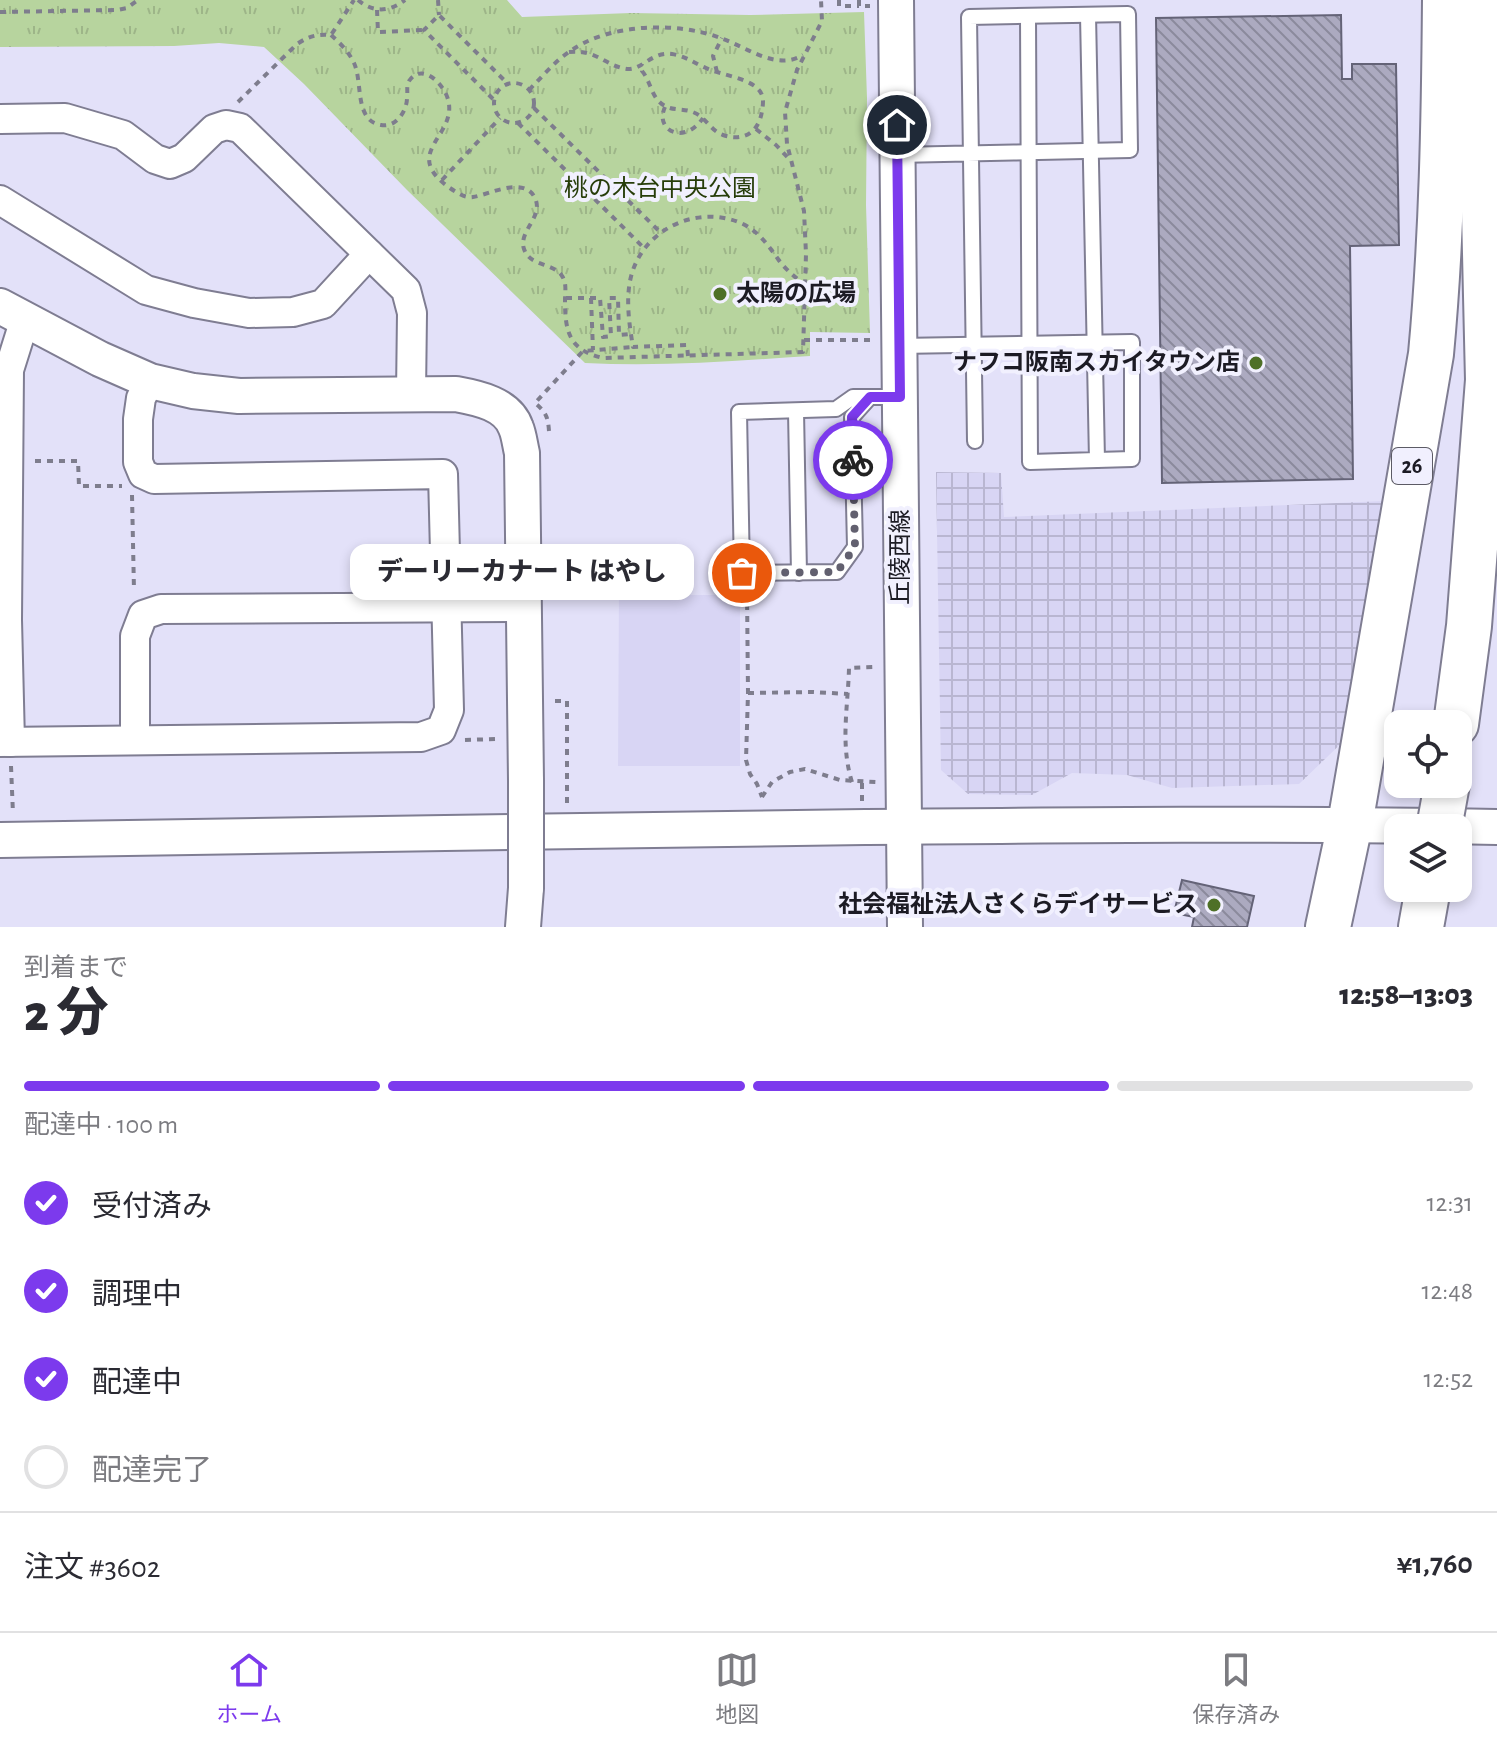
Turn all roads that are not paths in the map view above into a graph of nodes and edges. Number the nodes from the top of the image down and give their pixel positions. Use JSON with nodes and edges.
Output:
{"nodes":[{"id":1,"x":896,"y":0,"type":"edge"},
{"id":2,"x":1445,"y":0,"type":"edge"},
{"id":3,"x":1479,"y":0,"type":"edge"},
{"id":4,"x":1088,"y":15,"type":"junction"},
{"id":5,"x":1028,"y":16,"type":"junction"},
{"id":6,"x":0,"y":119,"type":"edge"},
{"id":7,"x":1092,"y":151,"type":"junction"},
{"id":8,"x":1029,"y":152,"type":"junction"},
{"id":9,"x":972,"y":153,"type":"junction"},
{"id":10,"x":897,"y":155,"type":"junction"},
{"id":11,"x":0,"y":200,"type":"edge"},
{"id":12,"x":369,"y":254,"type":"junction"},
{"id":13,"x":13,"y":312,"type":"edge"},
{"id":14,"x":899,"y":343,"type":"junction"},
{"id":15,"x":1095,"y":343,"type":"junction"},
{"id":16,"x":1030,"y":344,"type":"junction"},
{"id":17,"x":974,"y":345,"type":"junction"},
{"id":18,"x":150,"y":381,"type":"junction"},
{"id":19,"x":411,"y":394,"type":"junction"},
{"id":20,"x":885,"y":397,"type":"junction"},
{"id":21,"x":796,"y":411,"type":"junction"},
{"id":22,"x":975,"y":441,"type":"dead end"},
{"id":23,"x":1097,"y":460,"type":"junction"},
{"id":24,"x":799,"y":573,"type":"junction"},
{"id":25,"x":523,"y":607,"type":"junction"},
{"id":26,"x":446,"y":609,"type":"junction"},
{"id":27,"x":4,"y":620,"type":"edge"},
{"id":28,"x":1458,"y":710,"type":"edge"},
{"id":29,"x":135,"y":740,"type":"junction"},
{"id":30,"x":5,"y":742,"type":"edge"},
{"id":31,"x":1350,"y":824,"type":"junction"},
{"id":32,"x":903,"y":827,"type":"junction"},
{"id":33,"x":1497,"y":827,"type":"edge"},
{"id":34,"x":7,"y":840,"type":"edge"},
{"id":35,"x":1425,"y":902,"type":"edge"},
{"id":36,"x":523,"y":927,"type":"edge"},
{"id":37,"x":905,"y":927,"type":"edge"},
{"id":38,"x":1328,"y":927,"type":"edge"},
{"id":39,"x":1421,"y":927,"type":"edge"}],
"edges":[{"from":1,"to":10,"type":"street","name":"丘陵西線"},
{"from":2,"to":31,"type":"highway","number":"26"},
{"from":3,"to":28,"type":"highway"},
{"from":4,"to":5,"type":"lane"},
{"from":4,"to":7,"type":"lane"},
{"from":4,"to":7,"type":"lane"},
{"from":5,"to":8,"type":"lane"},
{"from":5,"to":9,"type":"lane"},
{"from":6,"to":12,"type":"street"},
{"from":7,"to":8,"type":"lane"},
{"from":7,"to":15,"type":"lane"},
{"from":8,"to":9,"type":"lane"},
{"from":8,"to":16,"type":"lane"},
{"from":9,"to":10,"type":"lane"},
{"from":9,"to":17,"type":"lane"},
{"from":10,"to":14,"type":"street","name":"丘陵西線"},
{"from":11,"to":12,"type":"street"},
{"from":12,"to":19,"type":"street"},
{"from":13,"to":18,"type":"street"},
{"from":13,"to":27,"type":"street"},
{"from":14,"to":17,"type":"lane"},
{"from":14,"to":20,"type":"street","name":"丘陵西線"},
{"from":15,"to":16,"type":"lane"},
{"from":15,"to":23,"type":"lane"},
{"from":15,"to":23,"type":"lane"},
{"from":16,"to":17,"type":"lane"},
{"from":16,"to":23,"type":"lane"},
{"from":17,"to":22,"type":"lane"},
{"from":18,"to":19,"type":"street"},
{"from":18,"to":26,"type":"street"},
{"from":19,"to":25,"type":"street"},
{"from":20,"to":21,"type":"lane"},
{"from":20,"to":24,"type":"lane"},
{"from":20,"to":32,"type":"street","name":"丘陵西線"},
{"from":21,"to":24,"type":"lane"},
{"from":21,"to":24,"type":"lane"},
{"from":25,"to":26,"type":"street"},
{"from":25,"to":36,"type":"street","bridge":true},
{"from":26,"to":29,"type":"street"},
{"from":26,"to":29,"type":"street"},
{"from":27,"to":30,"type":"street"},
{"from":29,"to":30,"type":"street"},
{"from":31,"to":32,"type":"street"},
{"from":31,"to":33,"type":"street"},
{"from":31,"to":38,"type":"highway","number":"26"},
{"from":32,"to":34,"type":"street"},
{"from":32,"to":37,"type":"street","name":"丘陵西線"},
{"from":35,"to":39,"type":"highway"}]}
